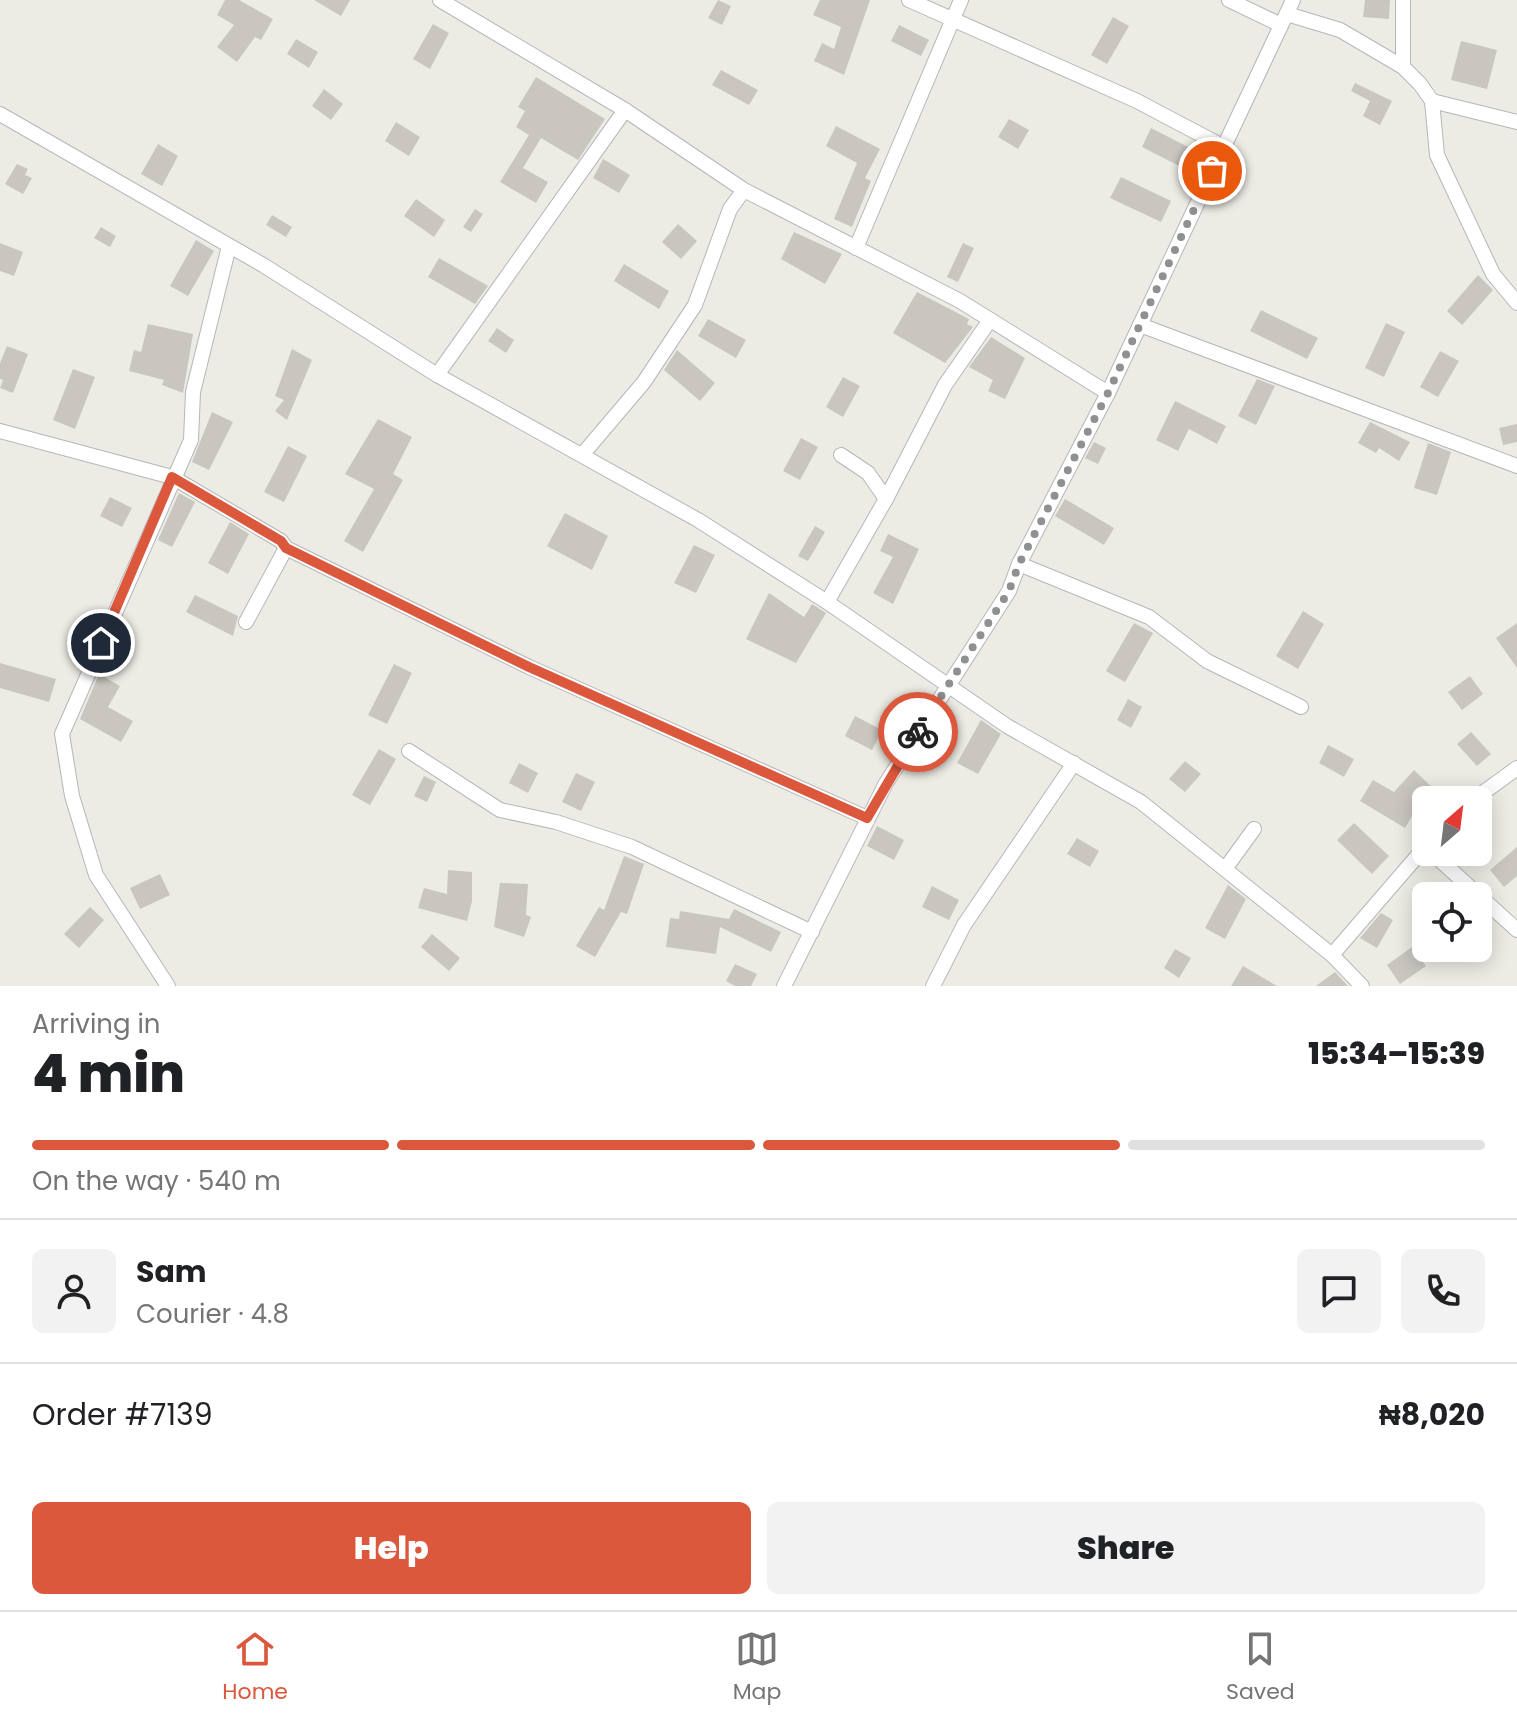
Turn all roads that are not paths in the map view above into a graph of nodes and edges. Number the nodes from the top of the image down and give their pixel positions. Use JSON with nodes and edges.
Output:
{"nodes":[{"id":1,"x":440,"y":0,"type":"edge"},
{"id":2,"x":909,"y":0,"type":"edge"},
{"id":3,"x":961,"y":0,"type":"edge"},
{"id":4,"x":1229,"y":0,"type":"edge"},
{"id":5,"x":1403,"y":0,"type":"edge"},
{"id":6,"x":1287,"y":13,"type":"edge"},
{"id":7,"x":955,"y":18,"type":"junction"},
{"id":8,"x":1403,"y":67,"type":"junction"},
{"id":9,"x":1432,"y":101,"type":"junction"},
{"id":10,"x":625,"y":110,"type":"junction"},
{"id":11,"x":0,"y":114,"type":"edge"},
{"id":12,"x":1517,"y":122,"type":"edge"},
{"id":13,"x":1224,"y":147,"type":"junction"},
{"id":14,"x":744,"y":190,"type":"junction"},
{"id":15,"x":229,"y":246,"type":"junction"},
{"id":16,"x":856,"y":248,"type":"junction"},
{"id":17,"x":1517,"y":303,"type":"edge"},
{"id":18,"x":990,"y":320,"type":"junction"},
{"id":19,"x":1140,"y":325,"type":"junction"},
{"id":20,"x":437,"y":375,"type":"junction"},
{"id":21,"x":1108,"y":393,"type":"junction"},
{"id":22,"x":0,"y":431,"type":"edge"},
{"id":23,"x":582,"y":455,"type":"junction"},
{"id":24,"x":841,"y":455,"type":"dead end"},
{"id":25,"x":1517,"y":466,"type":"edge"},
{"id":26,"x":172,"y":477,"type":"junction"},
{"id":27,"x":886,"y":499,"type":"junction"},
{"id":28,"x":286,"y":548,"type":"junction"},
{"id":29,"x":1019,"y":564,"type":"junction"},
{"id":30,"x":827,"y":602,"type":"junction"},
{"id":31,"x":246,"y":622,"type":"dead end"},
{"id":32,"x":948,"y":684,"type":"junction"},
{"id":33,"x":1301,"y":707,"type":"dead end"},
{"id":34,"x":409,"y":751,"type":"dead end"},
{"id":35,"x":1074,"y":763,"type":"junction"},
{"id":36,"x":1517,"y":768,"type":"edge"},
{"id":37,"x":1492,"y":786,"type":"edge"},
{"id":38,"x":867,"y":818,"type":"junction"},
{"id":39,"x":1254,"y":829,"type":"dead end"},
{"id":40,"x":1412,"y":863,"type":"edge"},
{"id":41,"x":1446,"y":866,"type":"edge"},
{"id":42,"x":1225,"y":869,"type":"junction"},
{"id":43,"x":1517,"y":930,"type":"edge"},
{"id":44,"x":812,"y":932,"type":"junction"},
{"id":45,"x":1332,"y":955,"type":"junction"},
{"id":46,"x":168,"y":986,"type":"edge"},
{"id":47,"x":784,"y":986,"type":"edge"},
{"id":48,"x":933,"y":986,"type":"edge"},
{"id":49,"x":1362,"y":986,"type":"edge"}],
"edges":[{"from":1,"to":10,"type":"street"},
{"from":2,"to":7,"type":"street"},
{"from":3,"to":7,"type":"street"},
{"from":4,"to":6,"type":"street"},
{"from":5,"to":8,"type":"street"},
{"from":6,"to":8,"type":"street"},
{"from":6,"to":13,"type":"street"},
{"from":7,"to":13,"type":"street"},
{"from":7,"to":16,"type":"street"},
{"from":8,"to":9,"type":"street"},
{"from":9,"to":12,"type":"street"},
{"from":9,"to":17,"type":"street"},
{"from":10,"to":14,"type":"street"},
{"from":10,"to":20,"type":"street"},
{"from":11,"to":15,"type":"street"},
{"from":13,"to":19,"type":"street"},
{"from":14,"to":16,"type":"street"},
{"from":14,"to":23,"type":"street"},
{"from":15,"to":20,"type":"street"},
{"from":15,"to":26,"type":"street"},
{"from":16,"to":18,"type":"street"},
{"from":18,"to":21,"type":"street"},
{"from":18,"to":27,"type":"street"},
{"from":19,"to":21,"type":"street"},
{"from":19,"to":25,"type":"street"},
{"from":20,"to":23,"type":"street"},
{"from":21,"to":29,"type":"street"},
{"from":22,"to":26,"type":"street"},
{"from":23,"to":30,"type":"street"},
{"from":24,"to":27,"type":"street"},
{"from":26,"to":28,"type":"street"},
{"from":26,"to":46,"type":"street"},
{"from":27,"to":30,"type":"street"},
{"from":28,"to":31,"type":"street"},
{"from":28,"to":38,"type":"street"},
{"from":29,"to":32,"type":"street"},
{"from":29,"to":33,"type":"street"},
{"from":30,"to":32,"type":"street"},
{"from":32,"to":35,"type":"street"},
{"from":32,"to":38,"type":"street"},
{"from":34,"to":44,"type":"street"},
{"from":35,"to":42,"type":"street"},
{"from":35,"to":48,"type":"street"},
{"from":36,"to":37,"type":"street"},
{"from":38,"to":44,"type":"street"},
{"from":39,"to":42,"type":"street"},
{"from":40,"to":45,"type":"street"},
{"from":41,"to":43,"type":"street"},
{"from":42,"to":45,"type":"street"},
{"from":44,"to":47,"type":"street"},
{"from":45,"to":49,"type":"street"}]}
